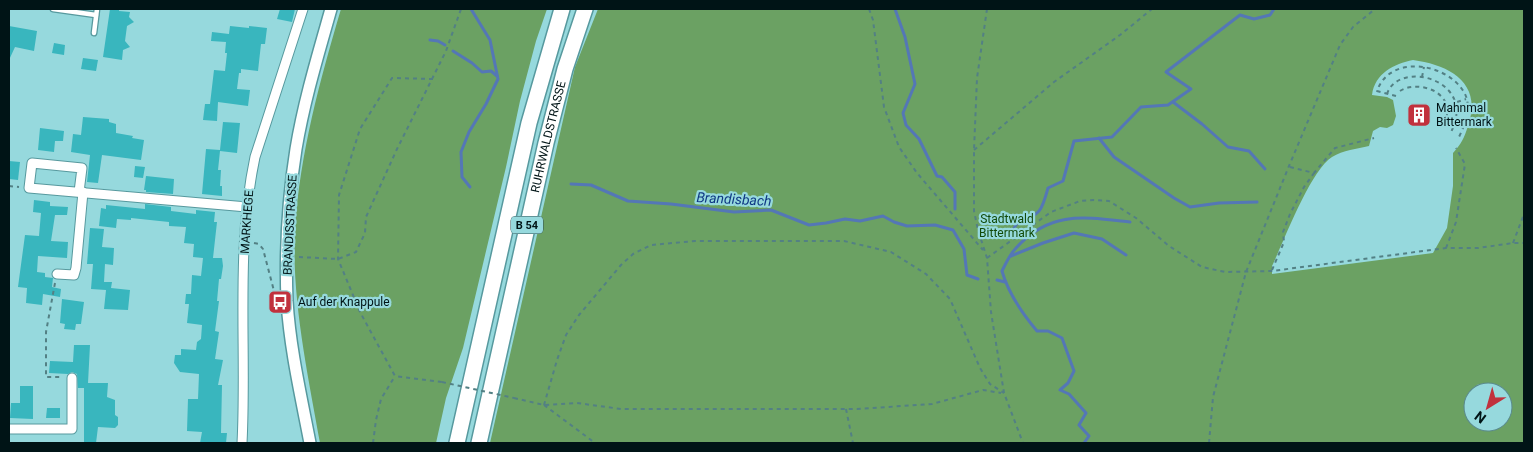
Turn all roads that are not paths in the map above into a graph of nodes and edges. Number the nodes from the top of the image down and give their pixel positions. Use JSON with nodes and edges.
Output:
{"nodes":[{"id":1,"x":53,"y":9,"type":"edge"},
{"id":2,"x":97,"y":9,"type":"edge"},
{"id":3,"x":303,"y":9,"type":"edge"},
{"id":4,"x":331,"y":9,"type":"edge"},
{"id":5,"x":562,"y":9,"type":"edge"},
{"id":6,"x":585,"y":9,"type":"edge"},
{"id":7,"x":96,"y":15,"type":"junction"},
{"id":8,"x":94,"y":33,"type":"dead end"},
{"id":9,"x":81,"y":192,"type":"junction"},
{"id":10,"x":247,"y":207,"type":"junction"},
{"id":11,"x":57,"y":274,"type":"road end"},
{"id":12,"x":72,"y":378,"type":"road end"},
{"id":13,"x":9,"y":429,"type":"edge"},
{"id":14,"x":242,"y":443,"type":"edge"},
{"id":15,"x":310,"y":443,"type":"edge"},
{"id":16,"x":457,"y":443,"type":"edge"},
{"id":17,"x":479,"y":443,"type":"edge"}],
"edges":[{"from":1,"to":7,"type":"lane"},
{"from":2,"to":7,"type":"lane"},
{"from":3,"to":10,"type":"street","name":"MARKHEGE"},
{"from":4,"to":15,"type":"street","name":"BRANDISSTRASSE"},
{"from":5,"to":16,"type":"highway","number":"B 54"},
{"from":6,"to":17,"type":"highway","name":"RUHRWALDSTRASSE","number":"B 54"},
{"from":7,"to":8,"type":"lane"},
{"from":9,"to":9,"type":"street"},
{"from":9,"to":10,"type":"street"},
{"from":9,"to":11,"type":"street"},
{"from":10,"to":14,"type":"street","name":"MARKHEGE"},
{"from":12,"to":13,"type":"street"}]}
